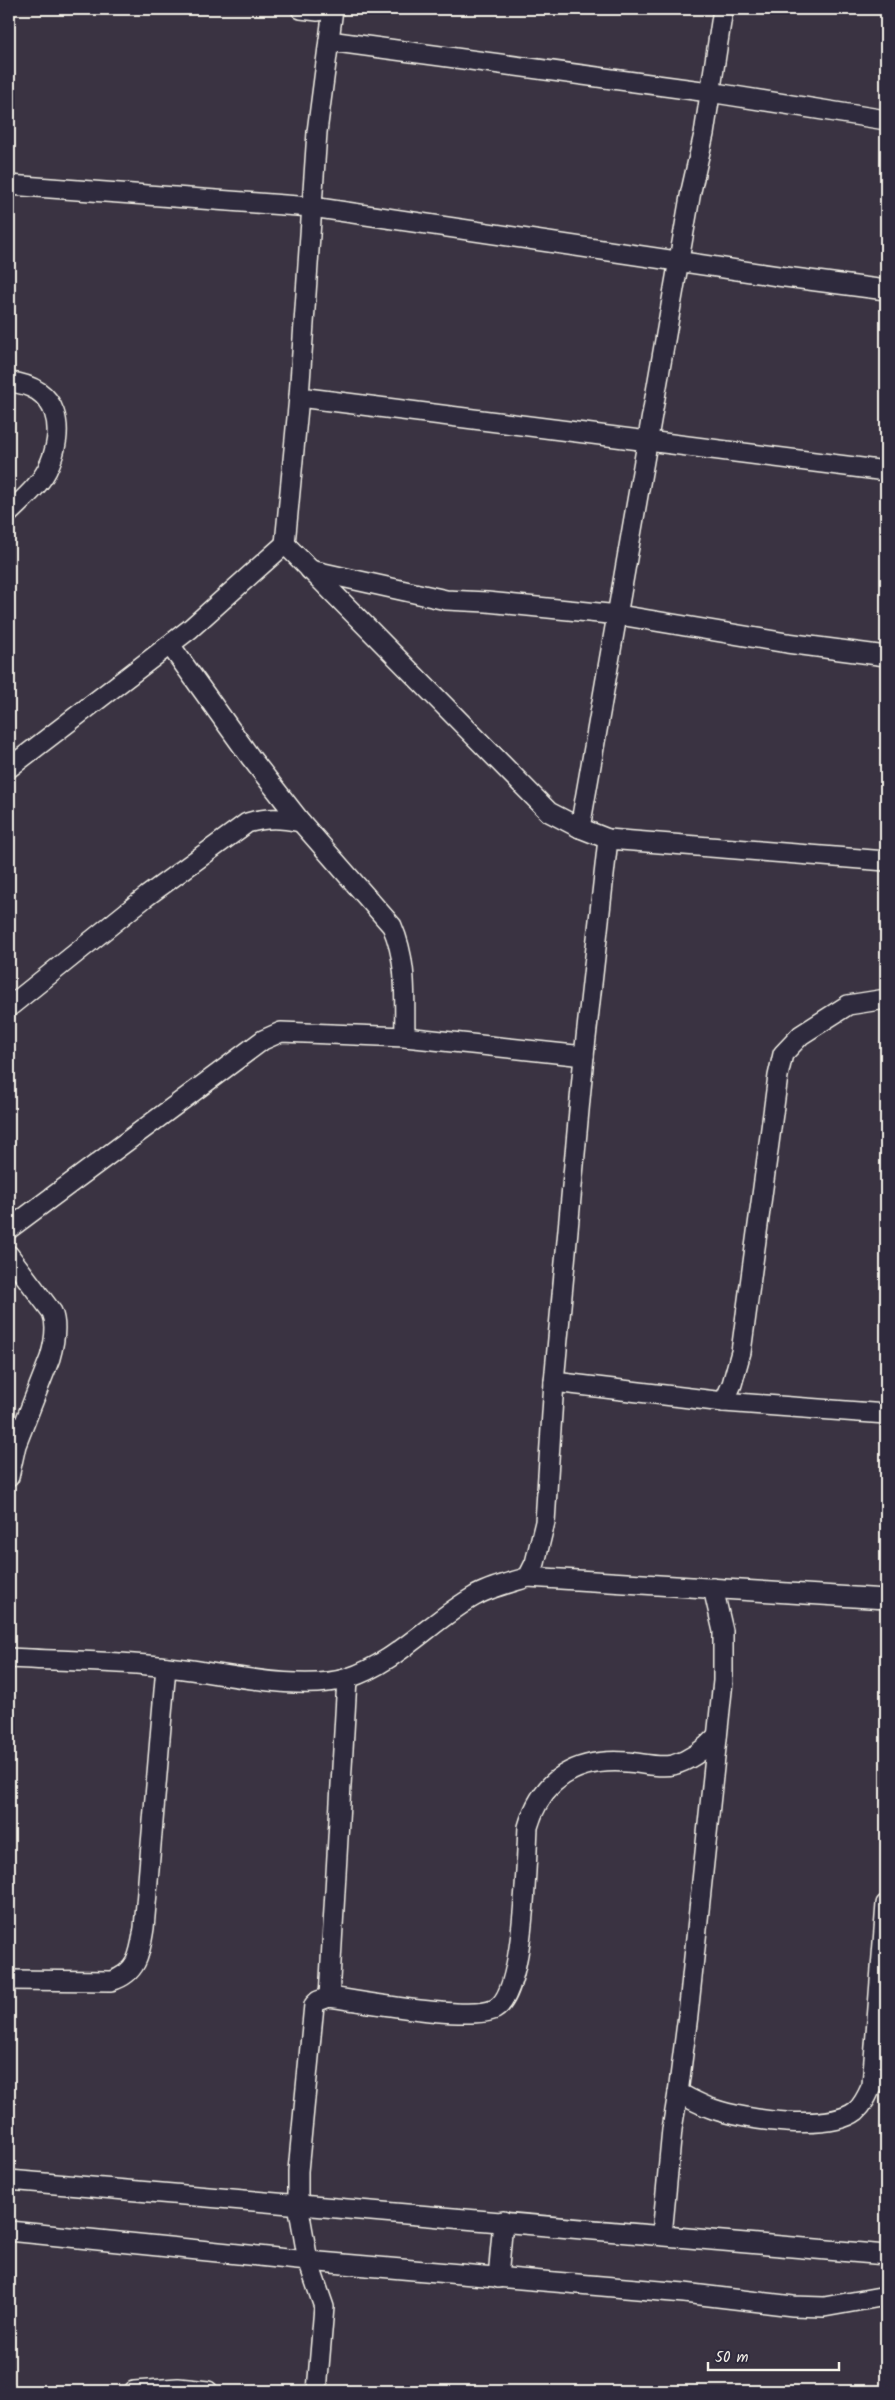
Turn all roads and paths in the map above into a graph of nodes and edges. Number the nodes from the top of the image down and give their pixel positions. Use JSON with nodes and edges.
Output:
{"nodes":[{"id":1,"x":723,"y":9,"type":"edge"},
{"id":2,"x":320,"y":10,"type":"edge"},
{"id":3,"x":328,"y":42,"type":"junction"},
{"id":4,"x":709,"y":92,"type":"junction"},
{"id":5,"x":886,"y":120,"type":"edge"},
{"id":6,"x":9,"y":184,"type":"edge"},
{"id":7,"x":312,"y":207,"type":"junction"},
{"id":8,"x":679,"y":262,"type":"junction"},
{"id":9,"x":886,"y":290,"type":"edge"},
{"id":10,"x":9,"y":382,"type":"edge"},
{"id":11,"x":298,"y":397,"type":"junction"},
{"id":12,"x":647,"y":441,"type":"junction"},
{"id":13,"x":886,"y":471,"type":"edge"},
{"id":14,"x":9,"y":513,"type":"edge"},
{"id":15,"x":285,"y":544,"type":"junction"},
{"id":16,"x":310,"y":570,"type":"junction"},
{"id":17,"x":619,"y":615,"type":"junction"},
{"id":18,"x":170,"y":645,"type":"junction"},
{"id":19,"x":886,"y":656,"type":"edge"},
{"id":20,"x":9,"y":768,"type":"edge"},
{"id":21,"x":301,"y":822,"type":"junction"},
{"id":22,"x":580,"y":828,"type":"junction"},
{"id":23,"x":608,"y":839,"type":"junction"},
{"id":24,"x":886,"y":861,"type":"edge"},
{"id":25,"x":886,"y":999,"type":"edge"},
{"id":26,"x":9,"y":1007,"type":"edge"},
{"id":27,"x":405,"y":1037,"type":"junction"},
{"id":28,"x":584,"y":1056,"type":"junction"},
{"id":29,"x":9,"y":1230,"type":"edge"},
{"id":30,"x":9,"y":1255,"type":"edge"},
{"id":31,"x":554,"y":1382,"type":"junction"},
{"id":32,"x":724,"y":1402,"type":"junction"},
{"id":33,"x":886,"y":1414,"type":"edge"},
{"id":34,"x":9,"y":1477,"type":"edge"},
{"id":35,"x":528,"y":1576,"type":"junction"},
{"id":36,"x":713,"y":1588,"type":"junction"},
{"id":37,"x":886,"y":1599,"type":"edge"},
{"id":38,"x":9,"y":1658,"type":"edge"},
{"id":39,"x":166,"y":1667,"type":"junction"},
{"id":40,"x":347,"y":1679,"type":"junction"},
{"id":41,"x":717,"y":1736,"type":"junction"},
{"id":42,"x":886,"y":1904,"type":"edge"},
{"id":43,"x":9,"y":1980,"type":"edge"},
{"id":44,"x":329,"y":1997,"type":"junction"},
{"id":45,"x":678,"y":2093,"type":"junction"},
{"id":46,"x":9,"y":2180,"type":"edge"},
{"id":47,"x":298,"y":2204,"type":"junction"},
{"id":48,"x":503,"y":2222,"type":"junction"},
{"id":49,"x":9,"y":2232,"type":"edge"},
{"id":50,"x":662,"y":2235,"type":"junction"},
{"id":51,"x":886,"y":2255,"type":"edge"},
{"id":52,"x":308,"y":2261,"type":"junction"},
{"id":53,"x":498,"y":2278,"type":"junction"},
{"id":54,"x":886,"y":2296,"type":"edge"},
{"id":55,"x":134,"y":2391,"type":"edge"},
{"id":56,"x":208,"y":2391,"type":"edge"},
{"id":57,"x":317,"y":2391,"type":"edge"}],
"edges":[{"from":1,"to":4,"type":"street"},
{"from":2,"to":3,"type":"street"},
{"from":3,"to":4,"type":"street"},
{"from":3,"to":7,"type":"street"},
{"from":4,"to":5,"type":"street"},
{"from":4,"to":8,"type":"street"},
{"from":6,"to":7,"type":"street"},
{"from":7,"to":8,"type":"street"},
{"from":7,"to":11,"type":"street"},
{"from":8,"to":9,"type":"street"},
{"from":8,"to":12,"type":"street"},
{"from":10,"to":14,"type":"street"},
{"from":11,"to":12,"type":"street"},
{"from":11,"to":15,"type":"street"},
{"from":12,"to":13,"type":"street"},
{"from":12,"to":17,"type":"street"},
{"from":15,"to":16,"type":"street"},
{"from":15,"to":18,"type":"street"},
{"from":16,"to":17,"type":"street"},
{"from":16,"to":22,"type":"street"},
{"from":17,"to":19,"type":"street"},
{"from":17,"to":22,"type":"street"},
{"from":18,"to":20,"type":"street"},
{"from":18,"to":21,"type":"street"},
{"from":21,"to":26,"type":"street"},
{"from":21,"to":27,"type":"street"},
{"from":22,"to":23,"type":"street"},
{"from":23,"to":24,"type":"street"},
{"from":23,"to":28,"type":"street"},
{"from":25,"to":32,"type":"street"},
{"from":27,"to":28,"type":"street"},
{"from":27,"to":29,"type":"street"},
{"from":28,"to":31,"type":"street"},
{"from":30,"to":34,"type":"street"},
{"from":31,"to":32,"type":"street"},
{"from":31,"to":35,"type":"street"},
{"from":32,"to":33,"type":"street"},
{"from":35,"to":36,"type":"street"},
{"from":35,"to":40,"type":"street"},
{"from":36,"to":37,"type":"street"},
{"from":36,"to":41,"type":"street"},
{"from":38,"to":39,"type":"street"},
{"from":39,"to":40,"type":"street"},
{"from":39,"to":43,"type":"street"},
{"from":40,"to":44,"type":"street"},
{"from":41,"to":44,"type":"street"},
{"from":41,"to":45,"type":"street"},
{"from":42,"to":45,"type":"street"},
{"from":44,"to":47,"type":"street"},
{"from":45,"to":50,"type":"street"},
{"from":46,"to":47,"type":"street"},
{"from":47,"to":48,"type":"street"},
{"from":47,"to":52,"type":"street"},
{"from":48,"to":50,"type":"street"},
{"from":48,"to":53,"type":"street"},
{"from":49,"to":52,"type":"street"},
{"from":50,"to":51,"type":"street"},
{"from":52,"to":53,"type":"street"},
{"from":52,"to":57,"type":"street"},
{"from":53,"to":54,"type":"street"},
{"from":55,"to":56,"type":"street"}]}
